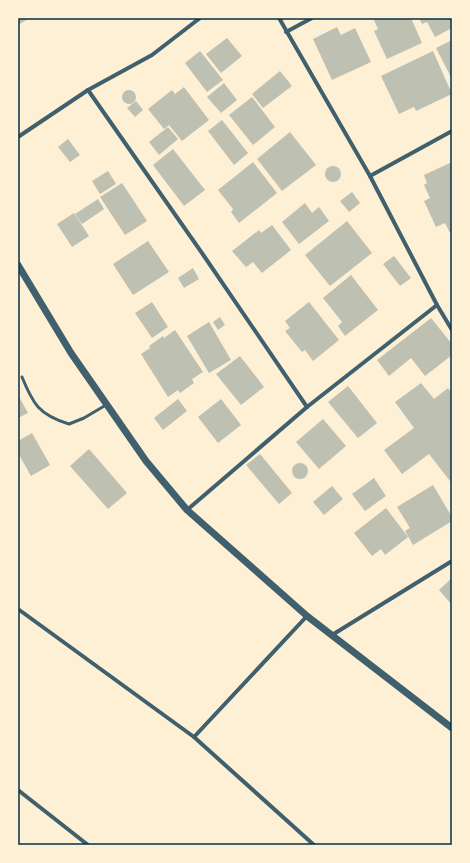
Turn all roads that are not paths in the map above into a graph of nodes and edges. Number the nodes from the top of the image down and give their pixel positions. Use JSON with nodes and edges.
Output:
{"nodes":[{"id":1,"x":200,"y":18,"type":"edge"},
{"id":2,"x":279,"y":18,"type":"edge"},
{"id":3,"x":312,"y":18,"type":"edge"},
{"id":4,"x":286,"y":32,"type":"junction"},
{"id":5,"x":88,"y":90,"type":"junction"},
{"id":6,"x":452,"y":131,"type":"edge"},
{"id":7,"x":18,"y":137,"type":"edge"},
{"id":8,"x":370,"y":176,"type":"junction"},
{"id":9,"x":18,"y":265,"type":"edge"},
{"id":10,"x":437,"y":305,"type":"junction"},
{"id":11,"x":452,"y":330,"type":"edge"},
{"id":12,"x":22,"y":377,"type":"dead end"},
{"id":13,"x":106,"y":404,"type":"junction"},
{"id":14,"x":307,"y":407,"type":"junction"},
{"id":15,"x":187,"y":510,"type":"junction"},
{"id":16,"x":452,"y":561,"type":"edge"},
{"id":17,"x":18,"y":609,"type":"edge"},
{"id":18,"x":307,"y":616,"type":"junction"},
{"id":19,"x":332,"y":635,"type":"junction"},
{"id":20,"x":452,"y":728,"type":"edge"},
{"id":21,"x":194,"y":737,"type":"junction"},
{"id":22,"x":18,"y":790,"type":"edge"},
{"id":23,"x":88,"y":845,"type":"edge"},
{"id":24,"x":314,"y":845,"type":"edge"}],
"edges":[{"from":1,"to":5,"type":"street"},
{"from":2,"to":4,"type":"street"},
{"from":3,"to":4,"type":"street"},
{"from":4,"to":8,"type":"street"},
{"from":5,"to":7,"type":"street"},
{"from":5,"to":14,"type":"street"},
{"from":6,"to":8,"type":"street"},
{"from":8,"to":10,"type":"street"},
{"from":9,"to":13,"type":"street"},
{"from":10,"to":11,"type":"street"},
{"from":10,"to":14,"type":"street"},
{"from":12,"to":13,"type":"lane"},
{"from":13,"to":15,"type":"street"},
{"from":14,"to":15,"type":"street"},
{"from":15,"to":18,"type":"street"},
{"from":16,"to":19,"type":"street"},
{"from":17,"to":21,"type":"street"},
{"from":18,"to":19,"type":"street"},
{"from":18,"to":21,"type":"street"},
{"from":19,"to":20,"type":"street"},
{"from":21,"to":24,"type":"street"},
{"from":22,"to":23,"type":"street"}]}
